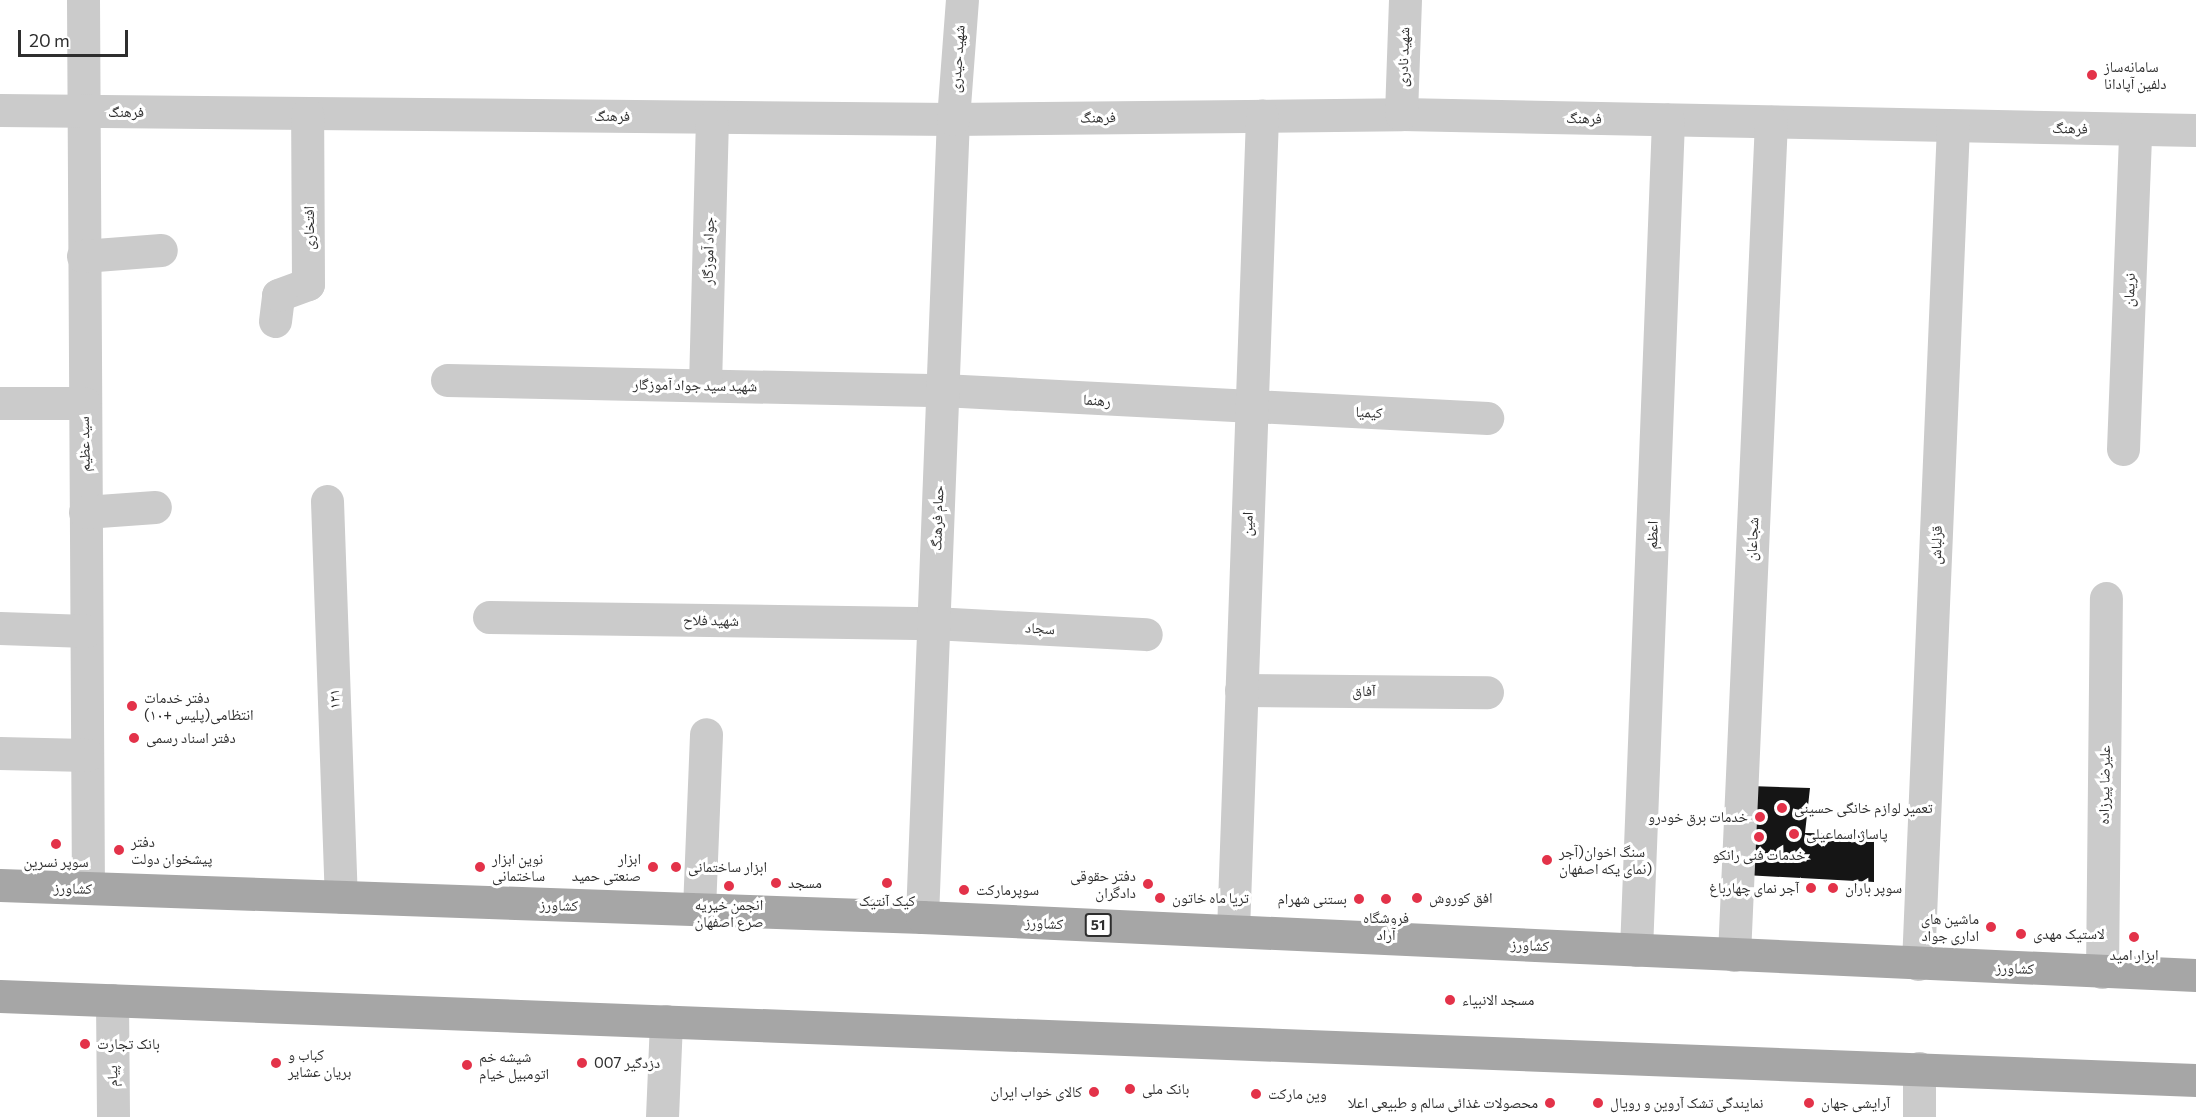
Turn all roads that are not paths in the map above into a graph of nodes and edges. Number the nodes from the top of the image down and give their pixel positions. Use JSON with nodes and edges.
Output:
{"nodes":[{"id":1,"x":83,"y":0,"type":"edge"},
{"id":2,"x":962,"y":0,"type":"edge"},
{"id":3,"x":1405,"y":0,"type":"edge"},
{"id":4,"x":0,"y":110,"type":"edge"},
{"id":5,"x":82,"y":112,"type":"junction"},
{"id":6,"x":307,"y":114,"type":"junction"},
{"id":7,"x":1401,"y":114,"type":"junction"},
{"id":8,"x":1262,"y":116,"type":"junction"},
{"id":9,"x":712,"y":117,"type":"junction"},
{"id":10,"x":953,"y":119,"type":"junction"},
{"id":11,"x":1668,"y":120,"type":"junction"},
{"id":12,"x":1771,"y":122,"type":"junction"},
{"id":13,"x":1953,"y":126,"type":"junction"},
{"id":14,"x":2135,"y":130,"type":"junction"},
{"id":15,"x":2196,"y":130,"type":"edge"},
{"id":16,"x":161,"y":250,"type":"dead end"},
{"id":17,"x":83,"y":256,"type":"junction"},
{"id":18,"x":275,"y":321,"type":"dead end"},
{"id":19,"x":447,"y":380,"type":"dead end"},
{"id":20,"x":705,"y":385,"type":"junction"},
{"id":21,"x":942,"y":390,"type":"junction"},
{"id":22,"x":0,"y":403,"type":"edge"},
{"id":23,"x":84,"y":403,"type":"junction"},
{"id":24,"x":1252,"y":405,"type":"junction"},
{"id":25,"x":1487,"y":418,"type":"dead end"},
{"id":26,"x":2123,"y":449,"type":"dead end"},
{"id":27,"x":327,"y":501,"type":"dead end"},
{"id":28,"x":155,"y":507,"type":"dead end"},
{"id":29,"x":85,"y":512,"type":"junction"},
{"id":30,"x":2106,"y":598,"type":"dead end"},
{"id":31,"x":489,"y":617,"type":"dead end"},
{"id":32,"x":933,"y":623,"type":"junction"},
{"id":33,"x":0,"y":628,"type":"edge"},
{"id":34,"x":86,"y":631,"type":"junction"},
{"id":35,"x":1146,"y":634,"type":"dead end"},
{"id":36,"x":1241,"y":690,"type":"junction"},
{"id":37,"x":1487,"y":692,"type":"dead end"},
{"id":38,"x":706,"y":734,"type":"dead end"},
{"id":39,"x":0,"y":753,"type":"edge"},
{"id":40,"x":87,"y":755,"type":"junction"},
{"id":41,"x":0,"y":885,"type":"edge"},
{"id":42,"x":88,"y":888,"type":"junction"},
{"id":43,"x":341,"y":897,"type":"junction"},
{"id":44,"x":699,"y":909,"type":"junction"},
{"id":45,"x":922,"y":917,"type":"junction"},
{"id":46,"x":1233,"y":931,"type":"junction"},
{"id":47,"x":1636,"y":950,"type":"junction"},
{"id":48,"x":1734,"y":955,"type":"junction"},
{"id":49,"x":1918,"y":964,"type":"junction"},
{"id":50,"x":2102,"y":972,"type":"junction"},
{"id":51,"x":2196,"y":975,"type":"edge"},
{"id":52,"x":0,"y":996,"type":"edge"},
{"id":53,"x":112,"y":1000,"type":"junction"},
{"id":54,"x":666,"y":1021,"type":"junction"},
{"id":55,"x":1919,"y":1068,"type":"junction"},
{"id":56,"x":2196,"y":1080,"type":"edge"},
{"id":57,"x":113,"y":1117,"type":"edge"},
{"id":58,"x":662,"y":1117,"type":"edge"},
{"id":59,"x":1918,"y":1117,"type":"edge"}],
"edges":[{"from":1,"to":5,"type":"street","name":"سید عظیم"},
{"from":2,"to":10,"type":"street","name":"شهید حیدری"},
{"from":3,"to":7,"type":"street","name":"شهید نادری"},
{"from":4,"to":5,"type":"street","name":"فرهنگ"},
{"from":5,"to":6,"type":"street","name":"فرهنگ"},
{"from":5,"to":17,"type":"street","name":"سید عظیم"},
{"from":6,"to":9,"type":"street","name":"فرهنگ"},
{"from":6,"to":18,"type":"street","name":"افتخاری"},
{"from":7,"to":8,"type":"street","name":"فرهنگ"},
{"from":7,"to":11,"type":"street","name":"فرهنگ"},
{"from":8,"to":10,"type":"street","name":"فرهنگ"},
{"from":8,"to":24,"type":"street","name":"امین"},
{"from":9,"to":10,"type":"street","name":"فرهنگ"},
{"from":9,"to":20,"type":"street","name":"جواد آموزگار"},
{"from":10,"to":21,"type":"street","name":"حمام فرهنگ"},
{"from":11,"to":12,"type":"street","name":"فرهنگ"},
{"from":11,"to":47,"type":"street","name":"اعظم"},
{"from":12,"to":13,"type":"street","name":"فرهنگ"},
{"from":12,"to":48,"type":"street","name":"شجاعان"},
{"from":13,"to":14,"type":"street","name":"فرهنگ"},
{"from":13,"to":49,"type":"street","name":"قزلباش"},
{"from":14,"to":15,"type":"street","name":"فرهنگ"},
{"from":14,"to":26,"type":"street","name":"نریمان"},
{"from":16,"to":17,"type":"street"},
{"from":17,"to":23,"type":"street","name":"سید عظیم"},
{"from":19,"to":20,"type":"street","name":"شهید سید جواد آموزگار"},
{"from":20,"to":21,"type":"street","name":"شهید سید جواد آموزگار"},
{"from":21,"to":24,"type":"street","name":"رهنما"},
{"from":21,"to":32,"type":"street","name":"حمام فرهنگ"},
{"from":22,"to":23,"type":"street"},
{"from":23,"to":29,"type":"street","name":"سید عظیم"},
{"from":24,"to":25,"type":"street","name":"کیمیا"},
{"from":24,"to":36,"type":"street","name":"امین"},
{"from":27,"to":43,"type":"street","name":"۱۲۱"},
{"from":28,"to":29,"type":"street"},
{"from":29,"to":34,"type":"street","name":"سید عظیم"},
{"from":30,"to":50,"type":"street","name":"علیرضا پیرزاده"},
{"from":31,"to":32,"type":"street","name":"شهید فلاح"},
{"from":32,"to":35,"type":"street","name":"سجاد"},
{"from":32,"to":45,"type":"street","name":"حمام فرهنگ"},
{"from":33,"to":34,"type":"street"},
{"from":34,"to":40,"type":"street","name":"سید عظیم"},
{"from":36,"to":37,"type":"street","name":"آفاق"},
{"from":36,"to":46,"type":"street","name":"امین"},
{"from":38,"to":44,"type":"street"},
{"from":39,"to":40,"type":"street"},
{"from":40,"to":42,"type":"street","name":"سید عظیم"},
{"from":41,"to":42,"type":"main road","name":"کشاورز","number":"51"},
{"from":42,"to":43,"type":"main road","name":"کشاورز","number":"51"},
{"from":43,"to":44,"type":"main road","name":"کشاورز","number":"51"},
{"from":44,"to":45,"type":"main road","name":"کشاورز","number":"51"},
{"from":45,"to":46,"type":"main road","name":"کشاورز","number":"51"},
{"from":46,"to":47,"type":"main road","name":"کشاورز","number":"51"},
{"from":47,"to":48,"type":"main road","name":"کشاورز","number":"51"},
{"from":48,"to":49,"type":"main road","name":"کشاورز","number":"51"},
{"from":49,"to":50,"type":"main road","name":"کشاورز","number":"51"},
{"from":50,"to":51,"type":"main road","name":"کشاورز","number":"51"},
{"from":52,"to":53,"type":"main road"},
{"from":53,"to":54,"type":"main road"},
{"from":53,"to":57,"type":"street","name":"پیام"},
{"from":54,"to":55,"type":"main road"},
{"from":54,"to":58,"type":"street"},
{"from":55,"to":56,"type":"main road"},
{"from":55,"to":59,"type":"street"}]}
